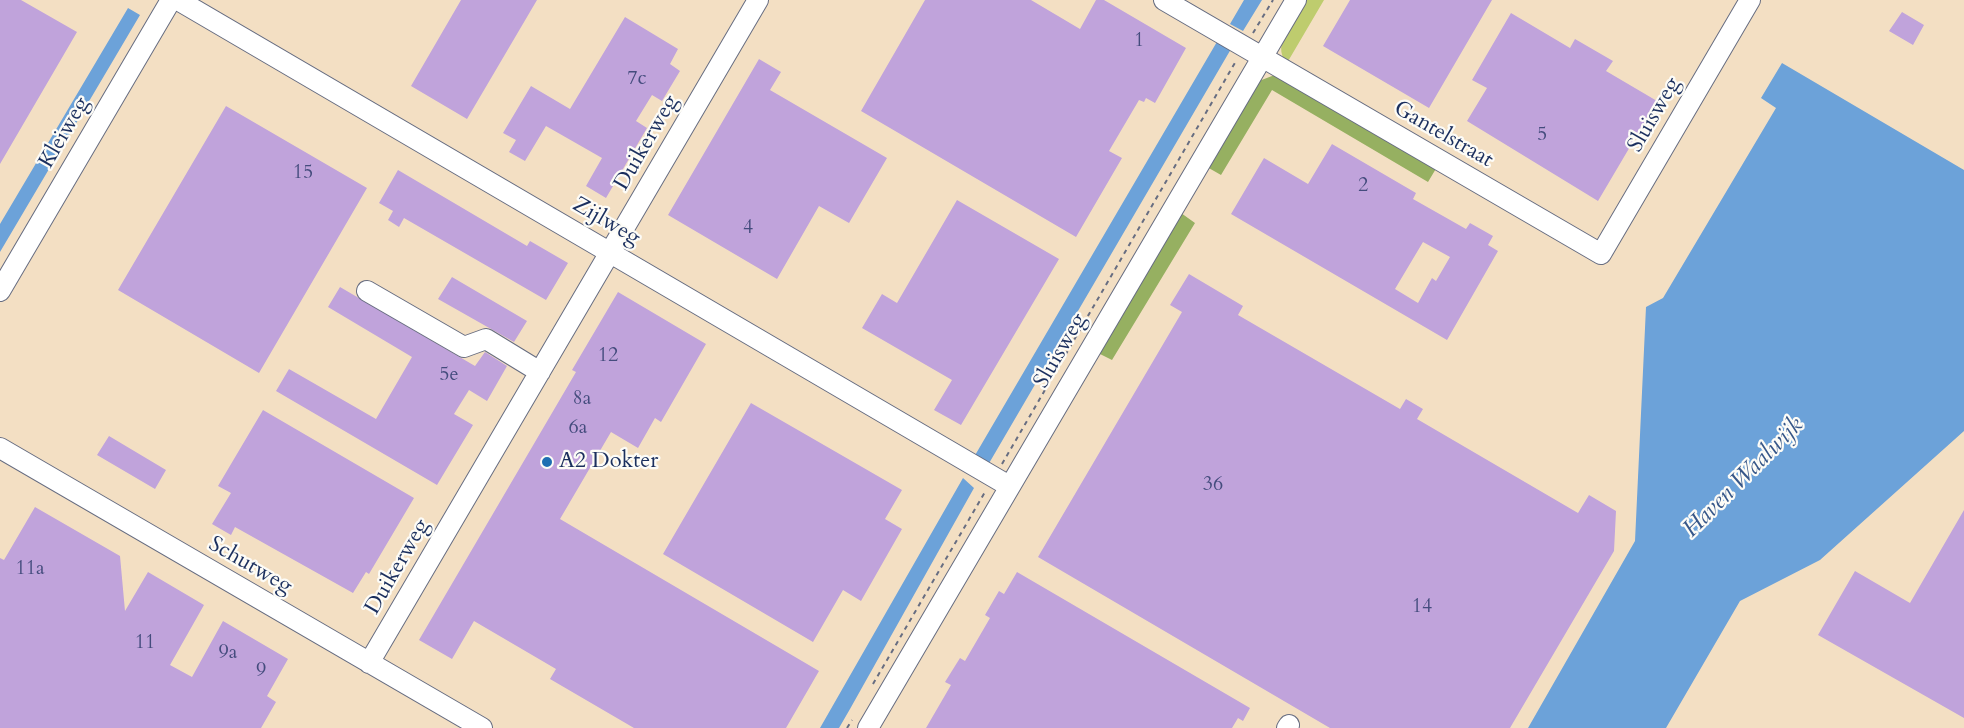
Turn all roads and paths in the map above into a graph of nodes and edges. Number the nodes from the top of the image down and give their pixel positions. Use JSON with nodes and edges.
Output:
{"nodes":[{"id":1,"x":171,"y":0,"type":"edge"},
{"id":2,"x":178,"y":0,"type":"edge"},
{"id":3,"x":758,"y":0,"type":"edge"},
{"id":4,"x":1164,"y":0,"type":"edge"},
{"id":5,"x":1273,"y":0,"type":"edge"},
{"id":6,"x":1296,"y":0,"type":"edge"},
{"id":7,"x":1750,"y":0,"type":"edge"},
{"id":8,"x":1253,"y":52,"type":"junction"},
{"id":9,"x":610,"y":252,"type":"junction"},
{"id":10,"x":1600,"y":254,"type":"joint"},
{"id":11,"x":0,"y":291,"type":"edge"},
{"id":12,"x":367,"y":291,"type":"dead end"},
{"id":13,"x":540,"y":372,"type":"junction"},
{"id":14,"x":0,"y":448,"type":"edge"},
{"id":15,"x":1002,"y":481,"type":"junction"},
{"id":16,"x":369,"y":663,"type":"junction"},
{"id":17,"x":870,"y":688,"type":"dead end"},
{"id":18,"x":860,"y":723,"type":"edge"},
{"id":19,"x":477,"y":727,"type":"edge"},
{"id":20,"x":847,"y":728,"type":"edge"}],
"edges":[{"from":1,"to":11,"type":"street","name":"Kleiweg"},
{"from":2,"to":9,"type":"street","name":"Zijlweg"},
{"from":3,"to":9,"type":"street","name":"Duikerweg"},
{"from":4,"to":8,"type":"street","name":"Gantelstraat"},
{"from":5,"to":8,"type":"path","name":"Sluisweg"},
{"from":6,"to":8,"type":"street","name":"Sluisweg"},
{"from":7,"to":10,"type":"street","name":"Sluisweg"},
{"from":8,"to":10,"type":"street","name":"Gantelstraat"},
{"from":8,"to":15,"type":"street","name":"Sluisweg"},
{"from":8,"to":15,"type":"path","name":"Sluisweg"},
{"from":9,"to":13,"type":"street","name":"Duikerweg"},
{"from":9,"to":15,"type":"street","name":"Zijlweg"},
{"from":12,"to":13,"type":"street"},
{"from":13,"to":16,"type":"street","name":"Duikerweg"},
{"from":14,"to":16,"type":"street","name":"Schutweg"},
{"from":15,"to":17,"type":"path","name":"Sluisweg"},
{"from":15,"to":18,"type":"street","name":"Sluisweg"},
{"from":16,"to":19,"type":"street","name":"Schutweg"},
{"from":18,"to":20,"type":"path"}]}
